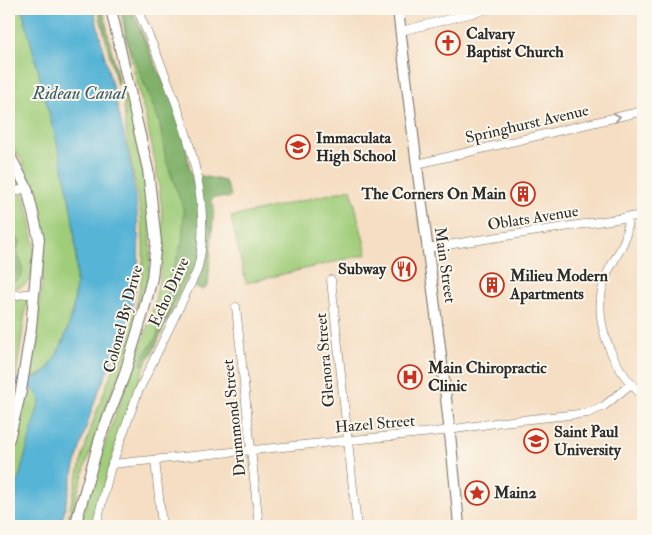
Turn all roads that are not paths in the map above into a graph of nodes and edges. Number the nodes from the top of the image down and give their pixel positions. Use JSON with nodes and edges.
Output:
{"nodes":[{"id":1,"x":112,"y":9,"type":"edge"},
{"id":2,"x":137,"y":9,"type":"edge"},
{"id":3,"x":398,"y":9,"type":"edge"},
{"id":4,"x":489,"y":9,"type":"edge"},
{"id":5,"x":401,"y":31,"type":"junction"},
{"id":6,"x":643,"y":111,"type":"edge"},
{"id":7,"x":9,"y":154,"type":"edge"},
{"id":8,"x":417,"y":164,"type":"junction"},
{"id":9,"x":27,"y":188,"type":"junction"},
{"id":10,"x":9,"y":193,"type":"edge"},
{"id":11,"x":643,"y":215,"type":"edge"},
{"id":12,"x":627,"y":218,"type":"junction"},
{"id":13,"x":427,"y":248,"type":"junction"},
{"id":14,"x":331,"y":280,"type":"dead end"},
{"id":15,"x":34,"y":293,"type":"junction"},
{"id":16,"x":9,"y":296,"type":"edge"},
{"id":17,"x":236,"y":307,"type":"dead end"},
{"id":18,"x":631,"y":384,"type":"junction"},
{"id":19,"x":643,"y":396,"type":"edge"},
{"id":20,"x":451,"y":430,"type":"junction"},
{"id":21,"x":9,"y":440,"type":"edge"},
{"id":22,"x":347,"y":440,"type":"junction"},
{"id":23,"x":250,"y":450,"type":"junction"},
{"id":24,"x":155,"y":460,"type":"junction"},
{"id":25,"x":112,"y":464,"type":"junction"},
{"id":26,"x":75,"y":526,"type":"edge"},
{"id":27,"x":96,"y":526,"type":"edge"},
{"id":28,"x":162,"y":526,"type":"edge"},
{"id":29,"x":259,"y":526,"type":"edge"},
{"id":30,"x":357,"y":526,"type":"edge"},
{"id":31,"x":459,"y":526,"type":"edge"}],
"edges":[{"from":1,"to":26,"type":"main road","name":"Colonel By Drive"},
{"from":2,"to":25,"type":"street","name":"Echo Drive"},
{"from":3,"to":5,"type":"main road","name":"Main Street"},
{"from":4,"to":5,"type":"street"},
{"from":5,"to":8,"type":"main road","name":"Main Street"},
{"from":8,"to":6,"type":"street","name":"Springhurst Avenue","one_way":true},
{"from":7,"to":9,"type":"main road"},
{"from":8,"to":13,"type":"main road","name":"Main Street"},
{"from":9,"to":10,"type":"street"},
{"from":9,"to":15,"type":"main road"},
{"from":11,"to":12,"type":"street","name":"Oblats Avenue"},
{"from":12,"to":13,"type":"street","name":"Oblats Avenue"},
{"from":12,"to":18,"type":"street"},
{"from":13,"to":20,"type":"main road","name":"Main Street"},
{"from":14,"to":22,"type":"street","name":"Glenora Street"},
{"from":15,"to":16,"type":"street"},
{"from":15,"to":21,"type":"main road"},
{"from":17,"to":23,"type":"street","name":"Drummond Street"},
{"from":18,"to":19,"type":"street"},
{"from":18,"to":20,"type":"street","name":"Hazel Street"},
{"from":20,"to":22,"type":"street","name":"Hazel Street"},
{"from":20,"to":31,"type":"main road","name":"Main Street"},
{"from":22,"to":23,"type":"street","name":"Hazel Street"},
{"from":22,"to":30,"type":"street","name":"Glenora Street"},
{"from":23,"to":24,"type":"street","name":"Hazel Street"},
{"from":23,"to":29,"type":"street","name":"Drummond Street"},
{"from":24,"to":25,"type":"street","name":"Hazel Street"},
{"from":24,"to":28,"type":"street"},
{"from":25,"to":27,"type":"street","name":"Echo Drive"}]}
